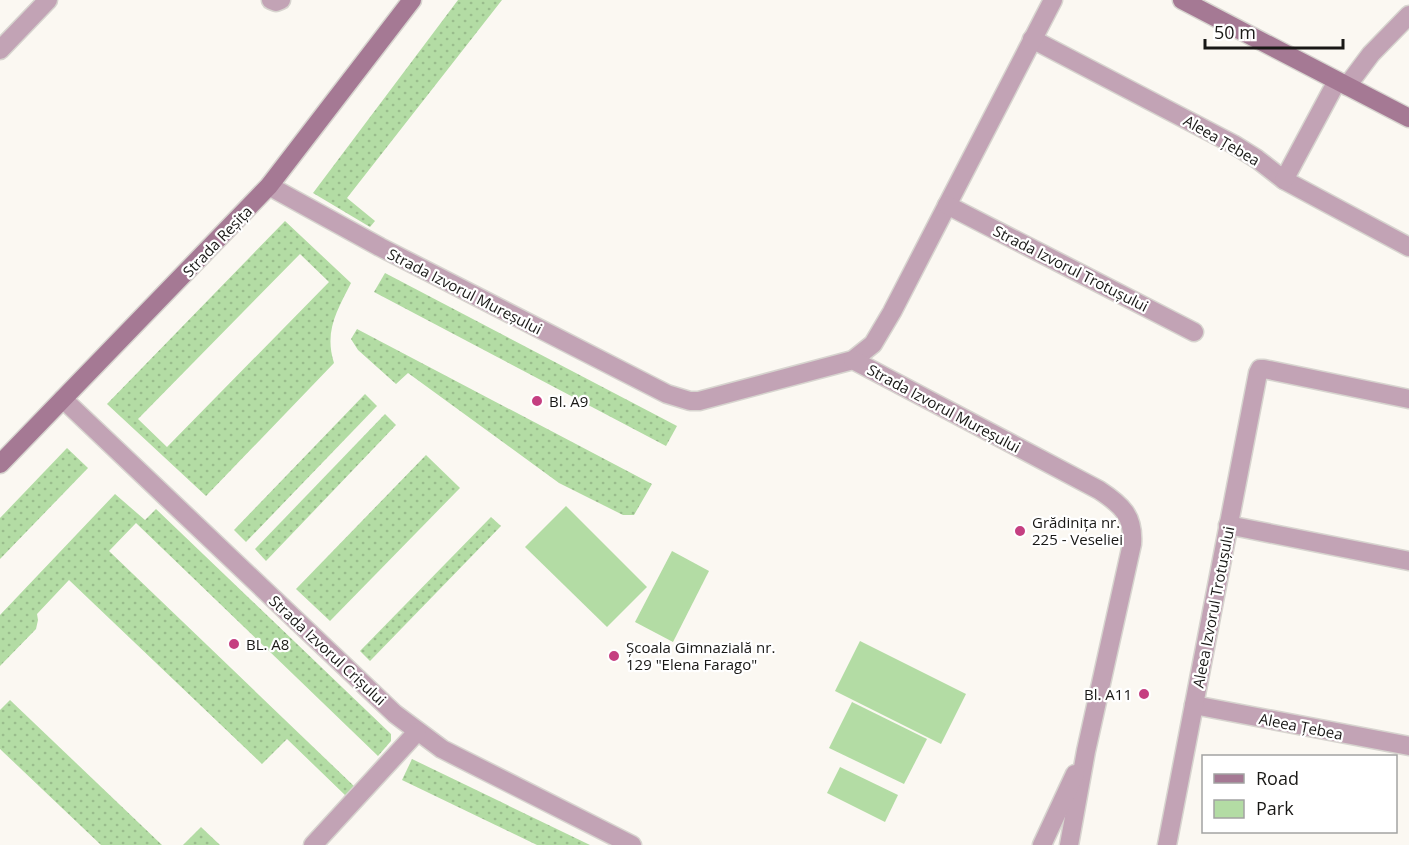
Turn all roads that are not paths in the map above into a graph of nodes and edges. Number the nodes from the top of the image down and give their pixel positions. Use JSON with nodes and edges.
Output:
{"nodes":[{"id":1,"x":48,"y":0,"type":"edge"},
{"id":2,"x":271,"y":0,"type":"edge"},
{"id":3,"x":281,"y":0,"type":"edge"},
{"id":4,"x":412,"y":0,"type":"edge"},
{"id":5,"x":1053,"y":0,"type":"edge"},
{"id":6,"x":1182,"y":0,"type":"edge"},
{"id":7,"x":1409,"y":15,"type":"edge"},
{"id":8,"x":1032,"y":39,"type":"junction"},
{"id":9,"x":0,"y":50,"type":"edge"},
{"id":10,"x":1342,"y":84,"type":"junction"},
{"id":11,"x":1409,"y":118,"type":"edge"},
{"id":12,"x":1284,"y":180,"type":"junction"},
{"id":13,"x":269,"y":186,"type":"junction"},
{"id":14,"x":947,"y":204,"type":"junction"},
{"id":15,"x":1409,"y":247,"type":"edge"},
{"id":16,"x":1194,"y":332,"type":"dead end"},
{"id":17,"x":853,"y":360,"type":"junction"},
{"id":18,"x":63,"y":399,"type":"junction"},
{"id":19,"x":1409,"y":399,"type":"edge"},
{"id":20,"x":0,"y":464,"type":"edge"},
{"id":21,"x":1228,"y":525,"type":"junction"},
{"id":22,"x":1409,"y":561,"type":"edge"},
{"id":23,"x":1194,"y":705,"type":"junction"},
{"id":24,"x":417,"y":732,"type":"junction"},
{"id":25,"x":1409,"y":746,"type":"edge"},
{"id":26,"x":1086,"y":751,"type":"junction"},
{"id":27,"x":313,"y":845,"type":"edge"},
{"id":28,"x":632,"y":845,"type":"edge"},
{"id":29,"x":1042,"y":845,"type":"edge"},
{"id":30,"x":1069,"y":845,"type":"edge"},
{"id":31,"x":1167,"y":845,"type":"edge"}],
"edges":[{"from":1,"to":9,"type":"street"},
{"from":2,"to":3,"type":"street"},
{"from":4,"to":13,"type":"street","name":"Strada Reșița"},
{"from":5,"to":8,"type":"street"},
{"from":6,"to":10,"type":"street"},
{"from":7,"to":10,"type":"street"},
{"from":8,"to":12,"type":"street","name":"Aleea Țebea"},
{"from":8,"to":14,"type":"street"},
{"from":10,"to":11,"type":"street"},
{"from":10,"to":12,"type":"street"},
{"from":12,"to":15,"type":"street","name":"Aleea Țebea"},
{"from":13,"to":17,"type":"street","name":"Strada Izvorul Mureșului"},
{"from":13,"to":18,"type":"street","name":"Strada Reșița"},
{"from":14,"to":16,"type":"street","name":"Strada Izvorul Trotușului"},
{"from":14,"to":17,"type":"street"},
{"from":17,"to":26,"type":"street","name":"Strada Izvorul Mureșului"},
{"from":18,"to":20,"type":"street","name":"Strada Reșița"},
{"from":18,"to":24,"type":"street","name":"Strada Izvorul Crișului"},
{"from":19,"to":21,"type":"street","name":"Aleea Izvorul Trotușului"},
{"from":21,"to":22,"type":"street"},
{"from":21,"to":23,"type":"street","name":"Aleea Izvorul Trotușului"},
{"from":23,"to":25,"type":"street","name":"Aleea Țebea"},
{"from":23,"to":31,"type":"street","name":"Aleea Izvorul Trotușului"},
{"from":24,"to":27,"type":"street"},
{"from":24,"to":28,"type":"street","name":"Strada Izvorul Crișului"},
{"from":26,"to":29,"type":"street","name":"Strada Izvorul Mureșului"},
{"from":26,"to":30,"type":"street","name":"Strada Izvorul Mureșului"}]}
